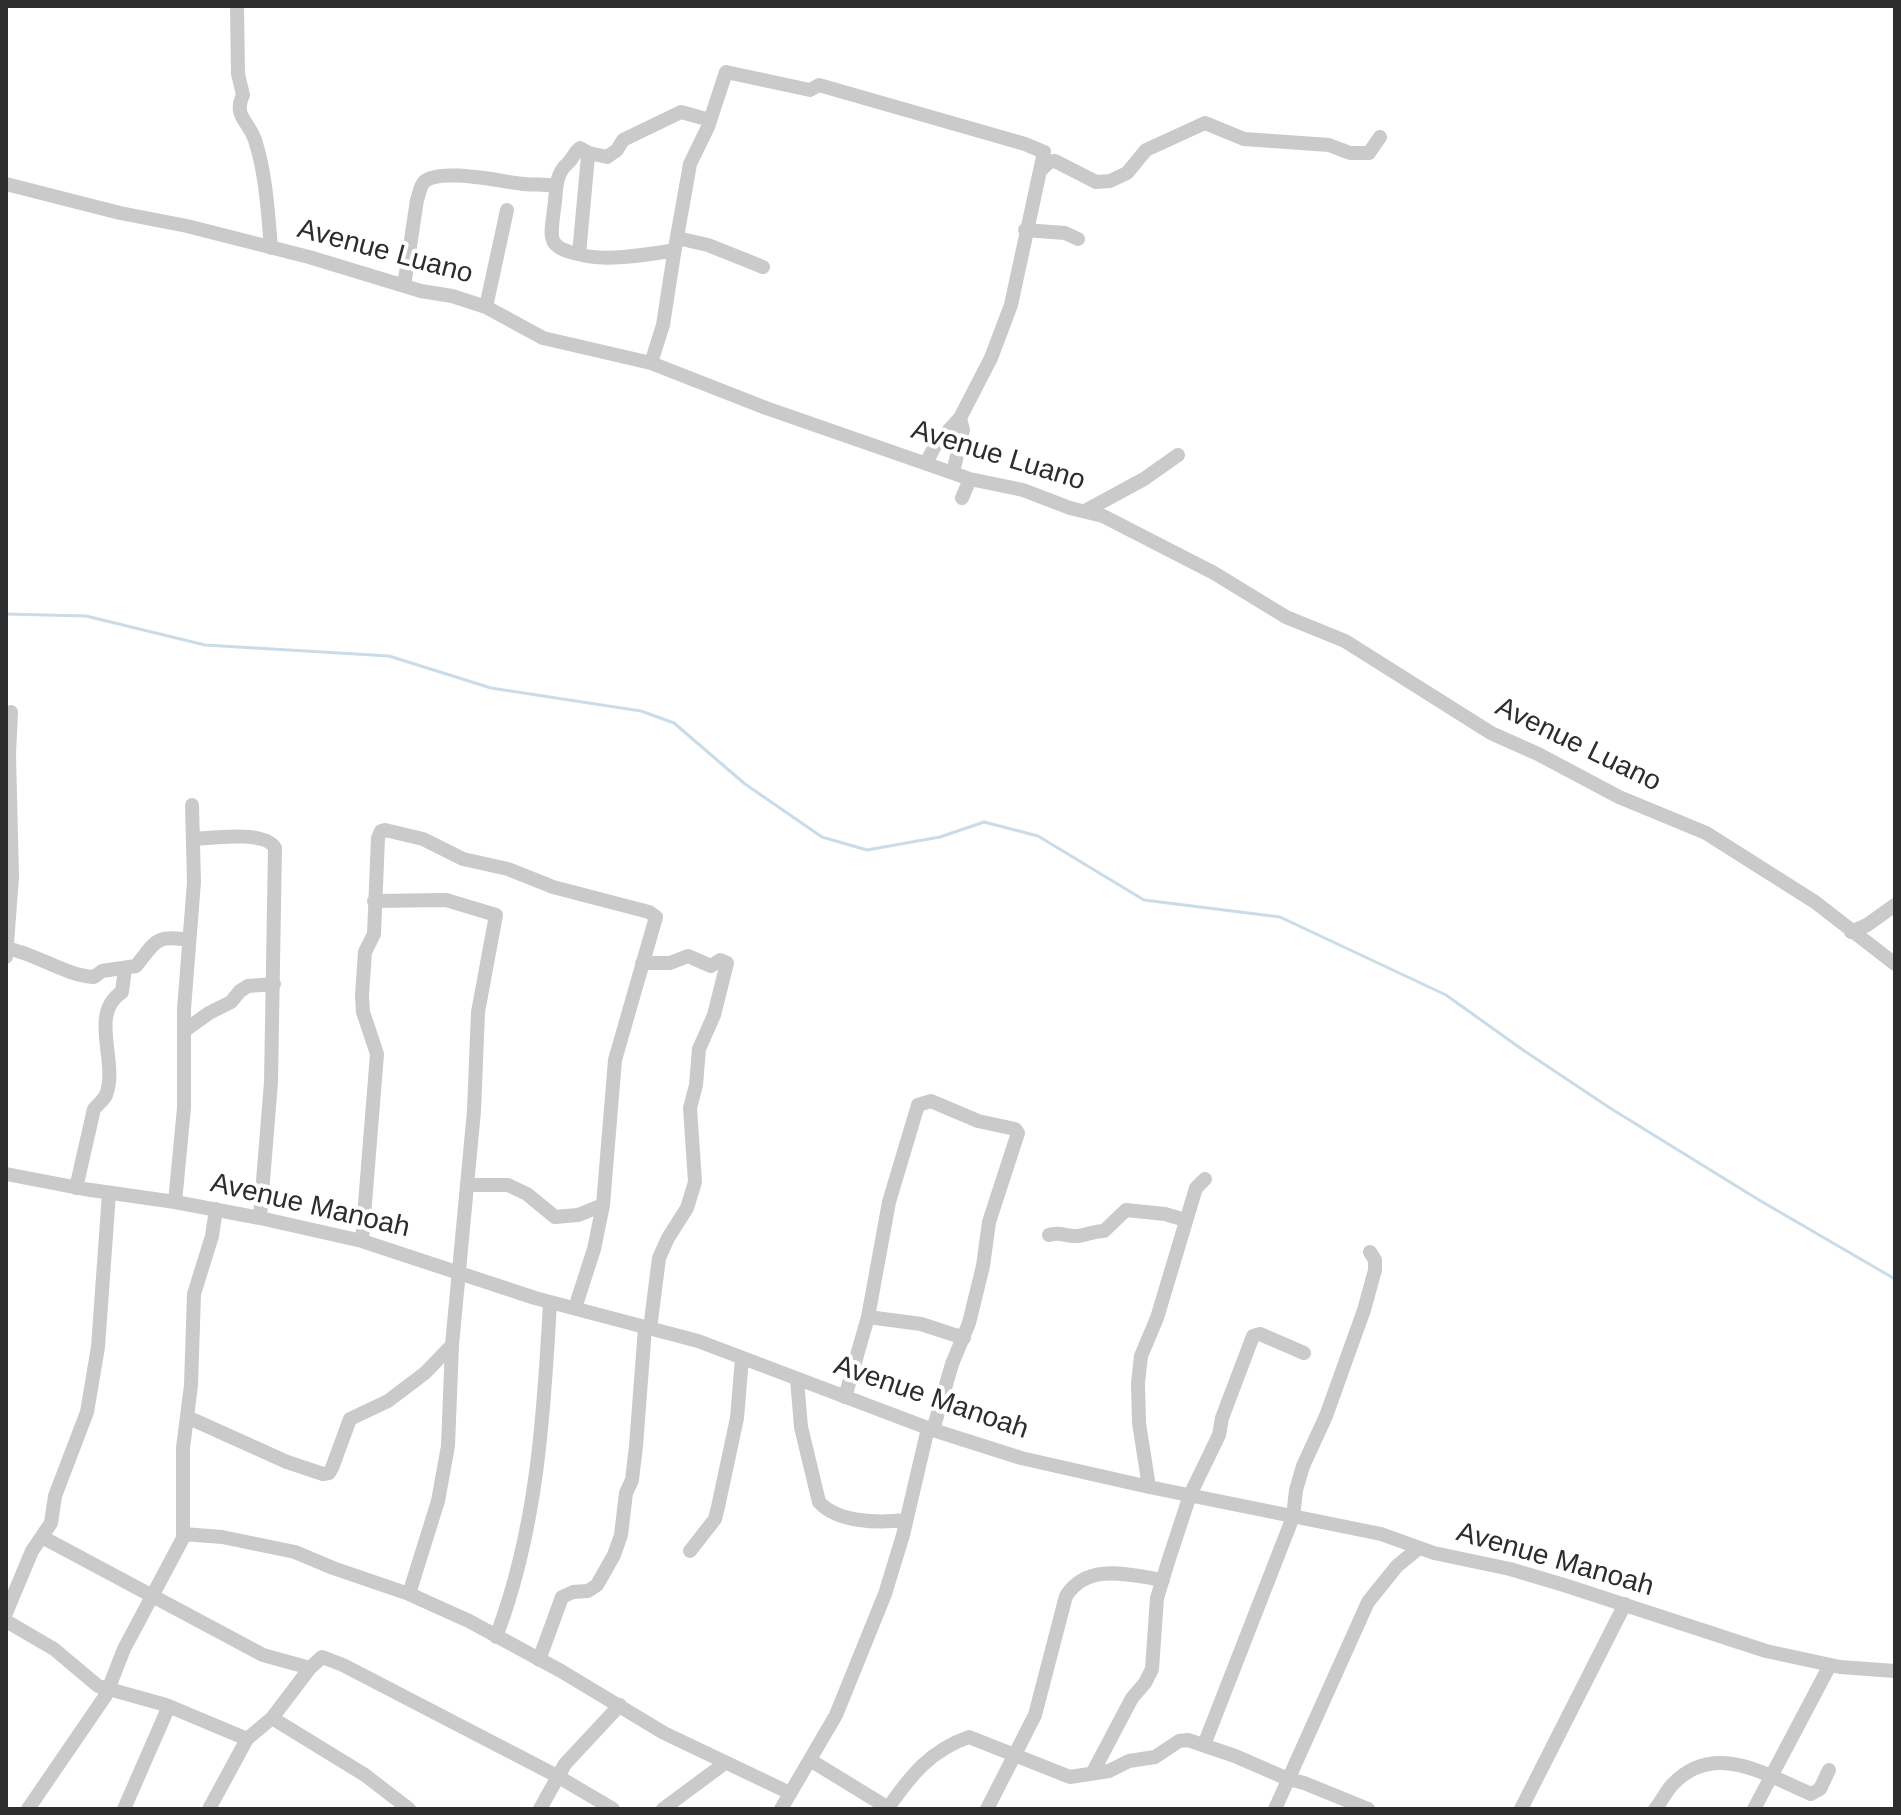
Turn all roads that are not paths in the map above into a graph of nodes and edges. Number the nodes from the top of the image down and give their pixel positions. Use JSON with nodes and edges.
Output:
{"nodes":[{"id":1,"x":237,"y":6,"type":"edge"},
{"id":2,"x":710,"y":120,"type":"junction"},
{"id":3,"x":1380,"y":137,"type":"dead end"},
{"id":4,"x":589,"y":153,"type":"junction"},
{"id":5,"x":1041,"y":170,"type":"junction"},
{"id":6,"x":6,"y":184,"type":"edge"},
{"id":7,"x":556,"y":186,"type":"junction"},
{"id":8,"x":507,"y":210,"type":"dead end"},
{"id":9,"x":1025,"y":230,"type":"junction"},
{"id":10,"x":677,"y":238,"type":"junction"},
{"id":11,"x":1078,"y":239,"type":"dead end"},
{"id":12,"x":271,"y":248,"type":"junction"},
{"id":13,"x":579,"y":254,"type":"junction"},
{"id":14,"x":674,"y":254,"type":"junction"},
{"id":15,"x":763,"y":267,"type":"dead end"},
{"id":16,"x":404,"y":286,"type":"junction"},
{"id":17,"x":486,"y":307,"type":"junction"},
{"id":18,"x":651,"y":363,"type":"junction"},
{"id":19,"x":960,"y":418,"type":"junction"},
{"id":20,"x":1178,"y":455,"type":"dead end"},
{"id":21,"x":926,"y":463,"type":"junction"},
{"id":22,"x":953,"y":472,"type":"junction"},
{"id":23,"x":970,"y":479,"type":"junction"},
{"id":24,"x":962,"y":498,"type":"dead end"},
{"id":25,"x":1085,"y":511,"type":"junction"},
{"id":26,"x":11,"y":712,"type":"dead end"},
{"id":27,"x":8,"y":785,"type":"edge"},
{"id":28,"x":192,"y":805,"type":"dead end"},
{"id":29,"x":193,"y":839,"type":"junction"},
{"id":30,"x":8,"y":891,"type":"edge"},
{"id":31,"x":374,"y":901,"type":"junction"},
{"id":32,"x":1895,"y":905,"type":"edge"},
{"id":33,"x":1851,"y":932,"type":"junction"},
{"id":34,"x":189,"y":940,"type":"junction"},
{"id":35,"x":6,"y":948,"type":"edge"},
{"id":36,"x":6,"y":957,"type":"edge"},
{"id":37,"x":642,"y":963,"type":"junction"},
{"id":38,"x":1895,"y":964,"type":"edge"},
{"id":39,"x":125,"y":968,"type":"junction"},
{"id":40,"x":274,"y":984,"type":"junction"},
{"id":41,"x":184,"y":1031,"type":"junction"},
{"id":42,"x":6,"y":1174,"type":"edge"},
{"id":43,"x":1205,"y":1179,"type":"dead end"},
{"id":44,"x":468,"y":1185,"type":"junction"},
{"id":45,"x":76,"y":1188,"type":"junction"},
{"id":46,"x":109,"y":1193,"type":"junction"},
{"id":47,"x":175,"y":1202,"type":"junction"},
{"id":48,"x":603,"y":1205,"type":"junction"},
{"id":49,"x":216,"y":1209,"type":"junction"},
{"id":50,"x":260,"y":1218,"type":"junction"},
{"id":51,"x":1185,"y":1220,"type":"junction"},
{"id":52,"x":1049,"y":1235,"type":"dead end"},
{"id":53,"x":362,"y":1241,"type":"junction"},
{"id":54,"x":1370,"y":1252,"type":"dead end"},
{"id":55,"x":460,"y":1274,"type":"junction"},
{"id":56,"x":550,"y":1302,"type":"junction"},
{"id":57,"x":575,"y":1308,"type":"junction"},
{"id":58,"x":868,"y":1317,"type":"junction"},
{"id":59,"x":648,"y":1328,"type":"junction"},
{"id":60,"x":964,"y":1338,"type":"junction"},
{"id":61,"x":452,"y":1345,"type":"junction"},
{"id":62,"x":1304,"y":1353,"type":"dead end"},
{"id":63,"x":742,"y":1358,"type":"junction"},
{"id":64,"x":797,"y":1379,"type":"junction"},
{"id":65,"x":845,"y":1397,"type":"junction"},
{"id":66,"x":187,"y":1417,"type":"junction"},
{"id":67,"x":931,"y":1429,"type":"junction"},
{"id":68,"x":1149,"y":1487,"type":"junction"},
{"id":69,"x":1190,"y":1495,"type":"junction"},
{"id":70,"x":1293,"y":1517,"type":"junction"},
{"id":71,"x":905,"y":1520,"type":"junction"},
{"id":72,"x":183,"y":1534,"type":"junction"},
{"id":73,"x":42,"y":1537,"type":"junction"},
{"id":74,"x":1419,"y":1548,"type":"junction"},
{"id":75,"x":690,"y":1551,"type":"dead end"},
{"id":76,"x":1163,"y":1580,"type":"junction"},
{"id":77,"x":409,"y":1594,"type":"junction"},
{"id":78,"x":153,"y":1597,"type":"junction"},
{"id":79,"x":1625,"y":1604,"type":"junction"},
{"id":80,"x":6,"y":1613,"type":"edge"},
{"id":81,"x":6,"y":1621,"type":"edge"},
{"id":82,"x":496,"y":1637,"type":"junction"},
{"id":83,"x":539,"y":1660,"type":"junction"},
{"id":84,"x":1835,"y":1666,"type":"junction"},
{"id":85,"x":310,"y":1668,"type":"junction"},
{"id":86,"x":1895,"y":1671,"type":"edge"},
{"id":87,"x":108,"y":1688,"type":"junction"},
{"id":88,"x":620,"y":1705,"type":"junction"},
{"id":89,"x":169,"y":1706,"type":"junction"},
{"id":90,"x":272,"y":1718,"type":"junction"},
{"id":91,"x":247,"y":1739,"type":"junction"},
{"id":92,"x":1204,"y":1745,"type":"junction"},
{"id":93,"x":1014,"y":1755,"type":"junction"},
{"id":94,"x":810,"y":1760,"type":"junction"},
{"id":95,"x":725,"y":1763,"type":"junction"},
{"id":96,"x":1829,"y":1770,"type":"dead end"},
{"id":97,"x":1093,"y":1772,"type":"junction"},
{"id":98,"x":1773,"y":1775,"type":"junction"},
{"id":99,"x":557,"y":1776,"type":"junction"},
{"id":100,"x":1288,"y":1779,"type":"junction"},
{"id":101,"x":790,"y":1793,"type":"junction"},
{"id":102,"x":889,"y":1808,"type":"edge"},
{"id":103,"x":28,"y":1809,"type":"edge"},
{"id":104,"x":124,"y":1809,"type":"edge"},
{"id":105,"x":209,"y":1809,"type":"edge"},
{"id":106,"x":409,"y":1809,"type":"edge"},
{"id":107,"x":540,"y":1809,"type":"edge"},
{"id":108,"x":613,"y":1809,"type":"edge"},
{"id":109,"x":663,"y":1809,"type":"edge"},
{"id":110,"x":781,"y":1809,"type":"edge"},
{"id":111,"x":987,"y":1809,"type":"edge"},
{"id":112,"x":1275,"y":1809,"type":"edge"},
{"id":113,"x":1368,"y":1809,"type":"edge"},
{"id":114,"x":1521,"y":1809,"type":"edge"},
{"id":115,"x":1655,"y":1809,"type":"edge"},
{"id":116,"x":1754,"y":1809,"type":"edge"}],
"edges":[{"from":1,"to":12,"type":"street"},
{"from":2,"to":4,"type":"street"},
{"from":2,"to":5,"type":"street"},
{"from":2,"to":10,"type":"street"},
{"from":3,"to":5,"type":"street"},
{"from":4,"to":7,"type":"street"},
{"from":4,"to":13,"type":"street"},
{"from":5,"to":9,"type":"street"},
{"from":6,"to":12,"type":"street","name":"Avenue Luano"},
{"from":7,"to":13,"type":"street"},
{"from":7,"to":16,"type":"street"},
{"from":8,"to":17,"type":"street"},
{"from":9,"to":11,"type":"street"},
{"from":9,"to":19,"type":"street"},
{"from":10,"to":14,"type":"street"},
{"from":10,"to":15,"type":"street"},
{"from":12,"to":16,"type":"street","name":"Avenue Luano"},
{"from":13,"to":14,"type":"street"},
{"from":14,"to":18,"type":"street"},
{"from":16,"to":17,"type":"street","name":"Avenue Luano"},
{"from":17,"to":18,"type":"street","name":"Avenue Luano"},
{"from":18,"to":21,"type":"street","name":"Avenue Luano"},
{"from":19,"to":21,"type":"street"},
{"from":19,"to":22,"type":"street"},
{"from":20,"to":25,"type":"street"},
{"from":21,"to":22,"type":"street","name":"Avenue Luano"},
{"from":22,"to":23,"type":"street","name":"Avenue Luano"},
{"from":23,"to":24,"type":"street"},
{"from":23,"to":25,"type":"street","name":"Avenue Luano"},
{"from":25,"to":33,"type":"street","name":"Avenue Luano"},
{"from":26,"to":27,"type":"street"},
{"from":27,"to":30,"type":"street"},
{"from":28,"to":29,"type":"street"},
{"from":29,"to":34,"type":"street"},
{"from":29,"to":40,"type":"street"},
{"from":30,"to":35,"type":"street"},
{"from":31,"to":37,"type":"street"},
{"from":31,"to":44,"type":"street"},
{"from":31,"to":53,"type":"street"},
{"from":32,"to":33,"type":"street"},
{"from":33,"to":38,"type":"street","name":"Avenue Luano"},
{"from":34,"to":39,"type":"street"},
{"from":34,"to":41,"type":"street"},
{"from":35,"to":36,"type":"street"},
{"from":35,"to":39,"type":"street"},
{"from":37,"to":48,"type":"street"},
{"from":37,"to":59,"type":"street"},
{"from":39,"to":45,"type":"street"},
{"from":40,"to":41,"type":"street"},
{"from":40,"to":50,"type":"street"},
{"from":41,"to":47,"type":"street"},
{"from":42,"to":45,"type":"street","name":"Avenue Manoah"},
{"from":43,"to":51,"type":"street"},
{"from":44,"to":48,"type":"street"},
{"from":44,"to":55,"type":"street"},
{"from":45,"to":46,"type":"street","name":"Avenue Manoah"},
{"from":46,"to":47,"type":"street","name":"Avenue Manoah"},
{"from":46,"to":73,"type":"street"},
{"from":47,"to":49,"type":"street","name":"Avenue Manoah"},
{"from":48,"to":57,"type":"street"},
{"from":49,"to":50,"type":"street","name":"Avenue Manoah"},
{"from":49,"to":66,"type":"street"},
{"from":50,"to":53,"type":"street","name":"Avenue Manoah"},
{"from":51,"to":52,"type":"street"},
{"from":51,"to":68,"type":"street"},
{"from":53,"to":55,"type":"street","name":"Avenue Manoah"},
{"from":54,"to":70,"type":"street"},
{"from":55,"to":56,"type":"street","name":"Avenue Manoah"},
{"from":55,"to":61,"type":"street"},
{"from":56,"to":57,"type":"street","name":"Avenue Manoah"},
{"from":56,"to":82,"type":"street"},
{"from":57,"to":59,"type":"street","name":"Avenue Manoah"},
{"from":58,"to":60,"type":"street"},
{"from":58,"to":60,"type":"street"},
{"from":58,"to":65,"type":"street"},
{"from":59,"to":63,"type":"street","name":"Avenue Manoah"},
{"from":59,"to":83,"type":"street"},
{"from":60,"to":67,"type":"street"},
{"from":61,"to":66,"type":"street"},
{"from":61,"to":77,"type":"street"},
{"from":62,"to":69,"type":"street"},
{"from":63,"to":64,"type":"street","name":"Avenue Manoah"},
{"from":63,"to":75,"type":"street"},
{"from":64,"to":65,"type":"street","name":"Avenue Manoah"},
{"from":64,"to":71,"type":"street"},
{"from":65,"to":67,"type":"street","name":"Avenue Manoah"},
{"from":66,"to":72,"type":"street"},
{"from":67,"to":68,"type":"street","name":"Avenue Manoah"},
{"from":67,"to":71,"type":"street"},
{"from":68,"to":69,"type":"street","name":"Avenue Manoah"},
{"from":69,"to":70,"type":"street","name":"Avenue Manoah"},
{"from":69,"to":76,"type":"street"},
{"from":70,"to":74,"type":"street","name":"Avenue Manoah"},
{"from":70,"to":92,"type":"street"},
{"from":71,"to":94,"type":"street"},
{"from":72,"to":77,"type":"street"},
{"from":72,"to":78,"type":"street"},
{"from":73,"to":78,"type":"street"},
{"from":73,"to":80,"type":"street"},
{"from":74,"to":79,"type":"street","name":"Avenue Manoah"},
{"from":74,"to":100,"type":"street"},
{"from":76,"to":93,"type":"street"},
{"from":76,"to":97,"type":"street"},
{"from":77,"to":82,"type":"street"},
{"from":78,"to":85,"type":"street"},
{"from":78,"to":87,"type":"street"},
{"from":79,"to":84,"type":"street","name":"Avenue Manoah"},
{"from":79,"to":114,"type":"street"},
{"from":81,"to":87,"type":"street"},
{"from":82,"to":83,"type":"street"},
{"from":83,"to":88,"type":"street"},
{"from":84,"to":86,"type":"street","name":"Avenue Manoah"},
{"from":84,"to":98,"type":"street"},
{"from":85,"to":90,"type":"street"},
{"from":85,"to":99,"type":"street"},
{"from":87,"to":89,"type":"street"},
{"from":87,"to":103,"type":"street"},
{"from":88,"to":95,"type":"street"},
{"from":88,"to":99,"type":"street"},
{"from":89,"to":91,"type":"street"},
{"from":89,"to":104,"type":"street"},
{"from":90,"to":91,"type":"street"},
{"from":90,"to":106,"type":"street"},
{"from":91,"to":105,"type":"street"},
{"from":92,"to":97,"type":"street"},
{"from":92,"to":100,"type":"street"},
{"from":93,"to":97,"type":"street"},
{"from":93,"to":102,"type":"street"},
{"from":93,"to":111,"type":"street"},
{"from":94,"to":101,"type":"street"},
{"from":94,"to":102,"type":"street"},
{"from":95,"to":101,"type":"street"},
{"from":95,"to":109,"type":"street"},
{"from":96,"to":98,"type":"street"},
{"from":98,"to":115,"type":"street"},
{"from":98,"to":116,"type":"street"},
{"from":99,"to":107,"type":"street"},
{"from":99,"to":108,"type":"street"},
{"from":100,"to":112,"type":"street"},
{"from":100,"to":113,"type":"street"},
{"from":101,"to":110,"type":"street"}]}
